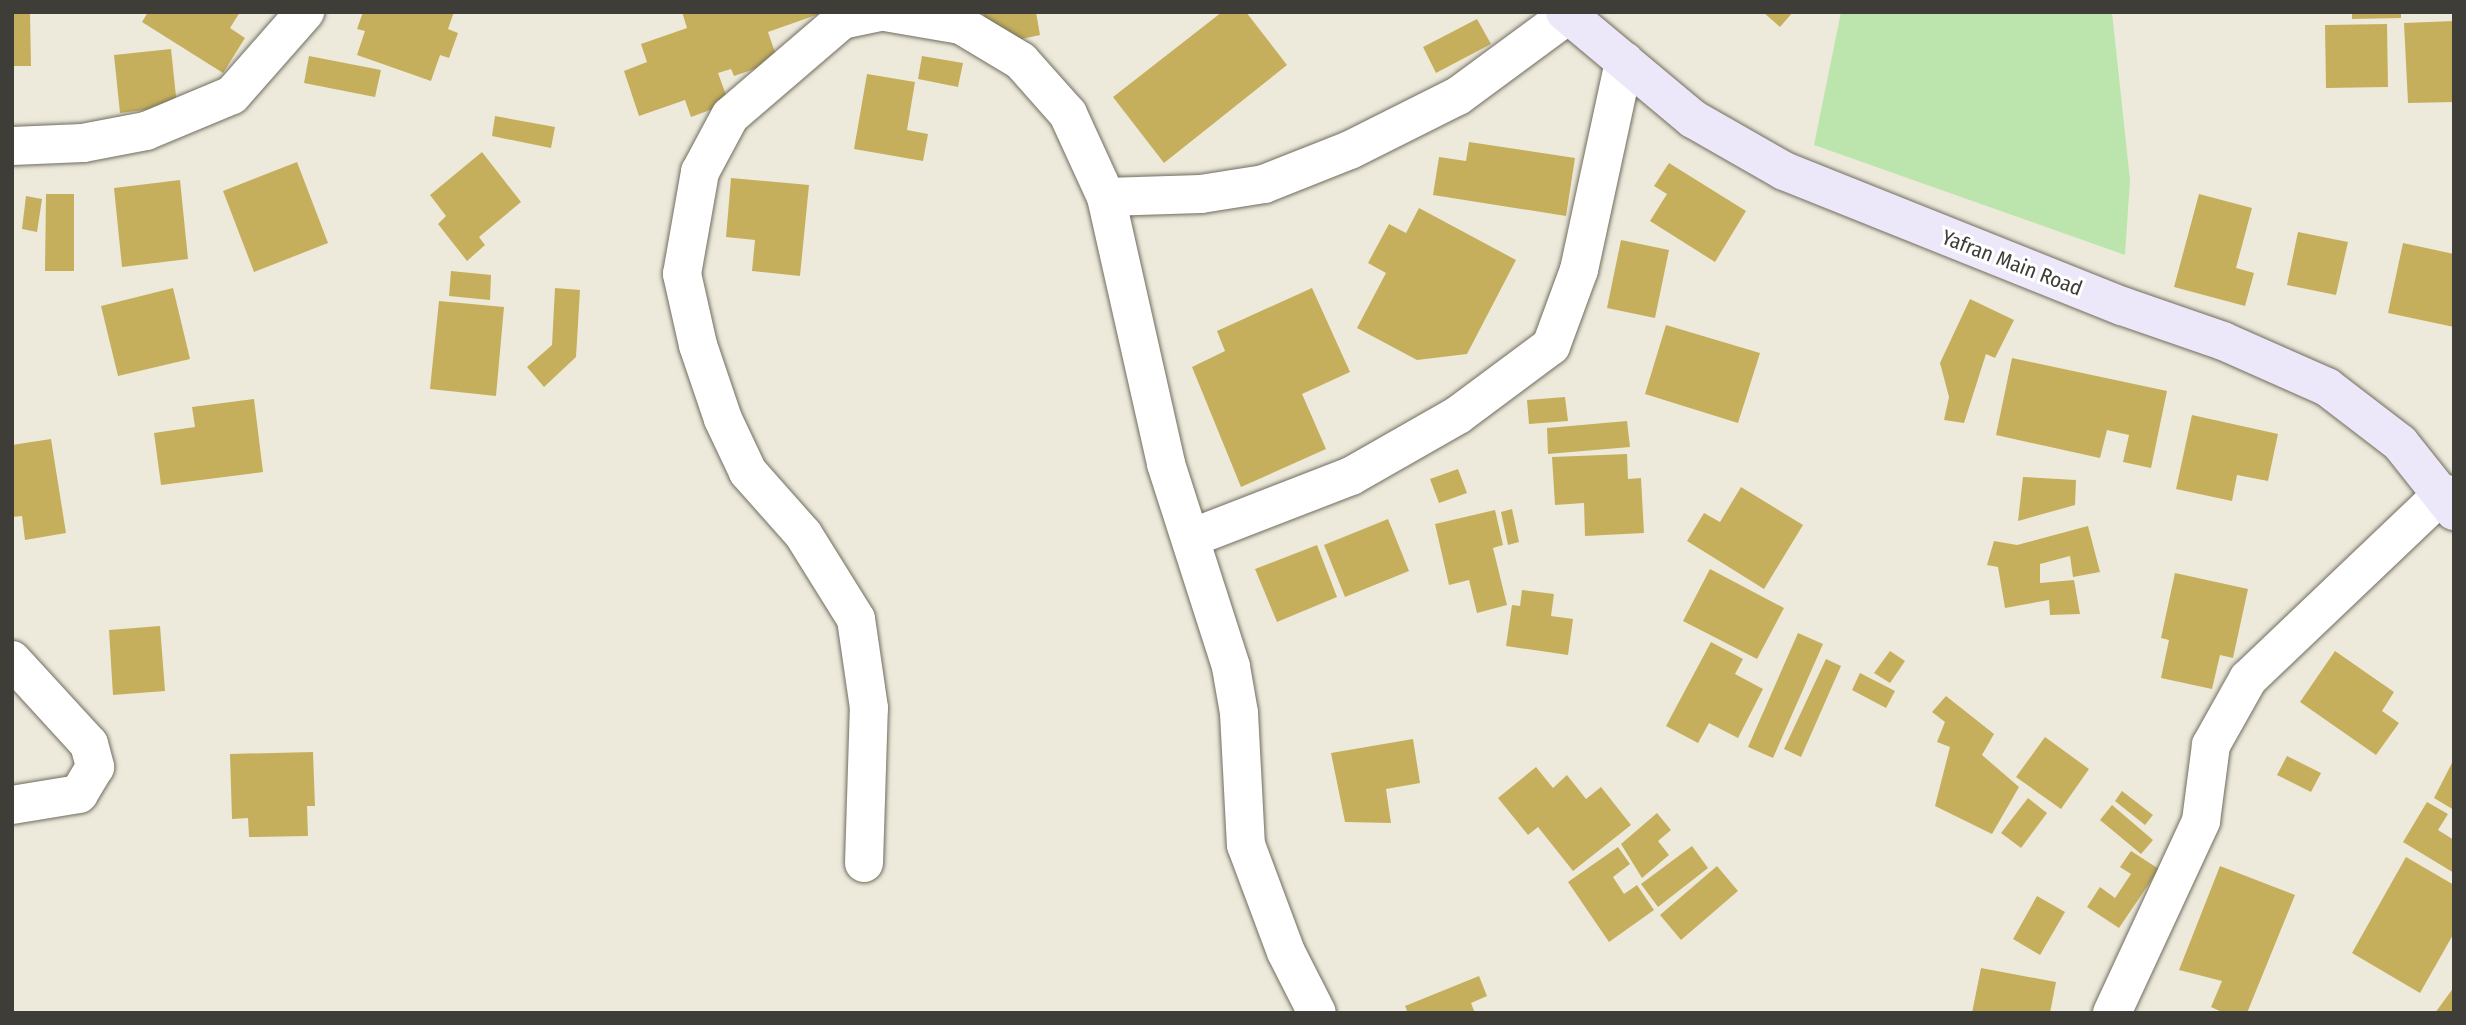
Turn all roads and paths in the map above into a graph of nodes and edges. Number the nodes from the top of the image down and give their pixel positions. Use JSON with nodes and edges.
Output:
{"nodes":[{"id":1,"x":305,"y":12,"type":"edge"},
{"id":2,"x":879,"y":12,"type":"edge"},
{"id":3,"x":886,"y":12,"type":"edge"},
{"id":4,"x":1566,"y":14,"type":"edge"},
{"id":5,"x":1624,"y":61,"type":"junction"},
{"id":6,"x":12,"y":146,"type":"edge"},
{"id":7,"x":1106,"y":197,"type":"junction"},
{"id":8,"x":2450,"y":500,"type":"edge"},
{"id":9,"x":1191,"y":538,"type":"junction"},
{"id":10,"x":12,"y":660,"type":"edge"},
{"id":11,"x":12,"y":806,"type":"edge"},
{"id":12,"x":864,"y":863,"type":"dead end"},
{"id":13,"x":1317,"y":1013,"type":"edge"},
{"id":14,"x":2112,"y":1013,"type":"edge"}],
"edges":[{"from":1,"to":6,"type":"street"},
{"from":2,"to":12,"type":"street"},
{"from":3,"to":7,"type":"street"},
{"from":4,"to":5,"type":"main road","name":"Yafran Main Road"},
{"from":4,"to":7,"type":"street"},
{"from":5,"to":8,"type":"main road","name":"Yafran Main Road"},
{"from":5,"to":9,"type":"street"},
{"from":7,"to":9,"type":"street"},
{"from":8,"to":14,"type":"street"},
{"from":9,"to":13,"type":"street"},
{"from":10,"to":11,"type":"street"}]}
